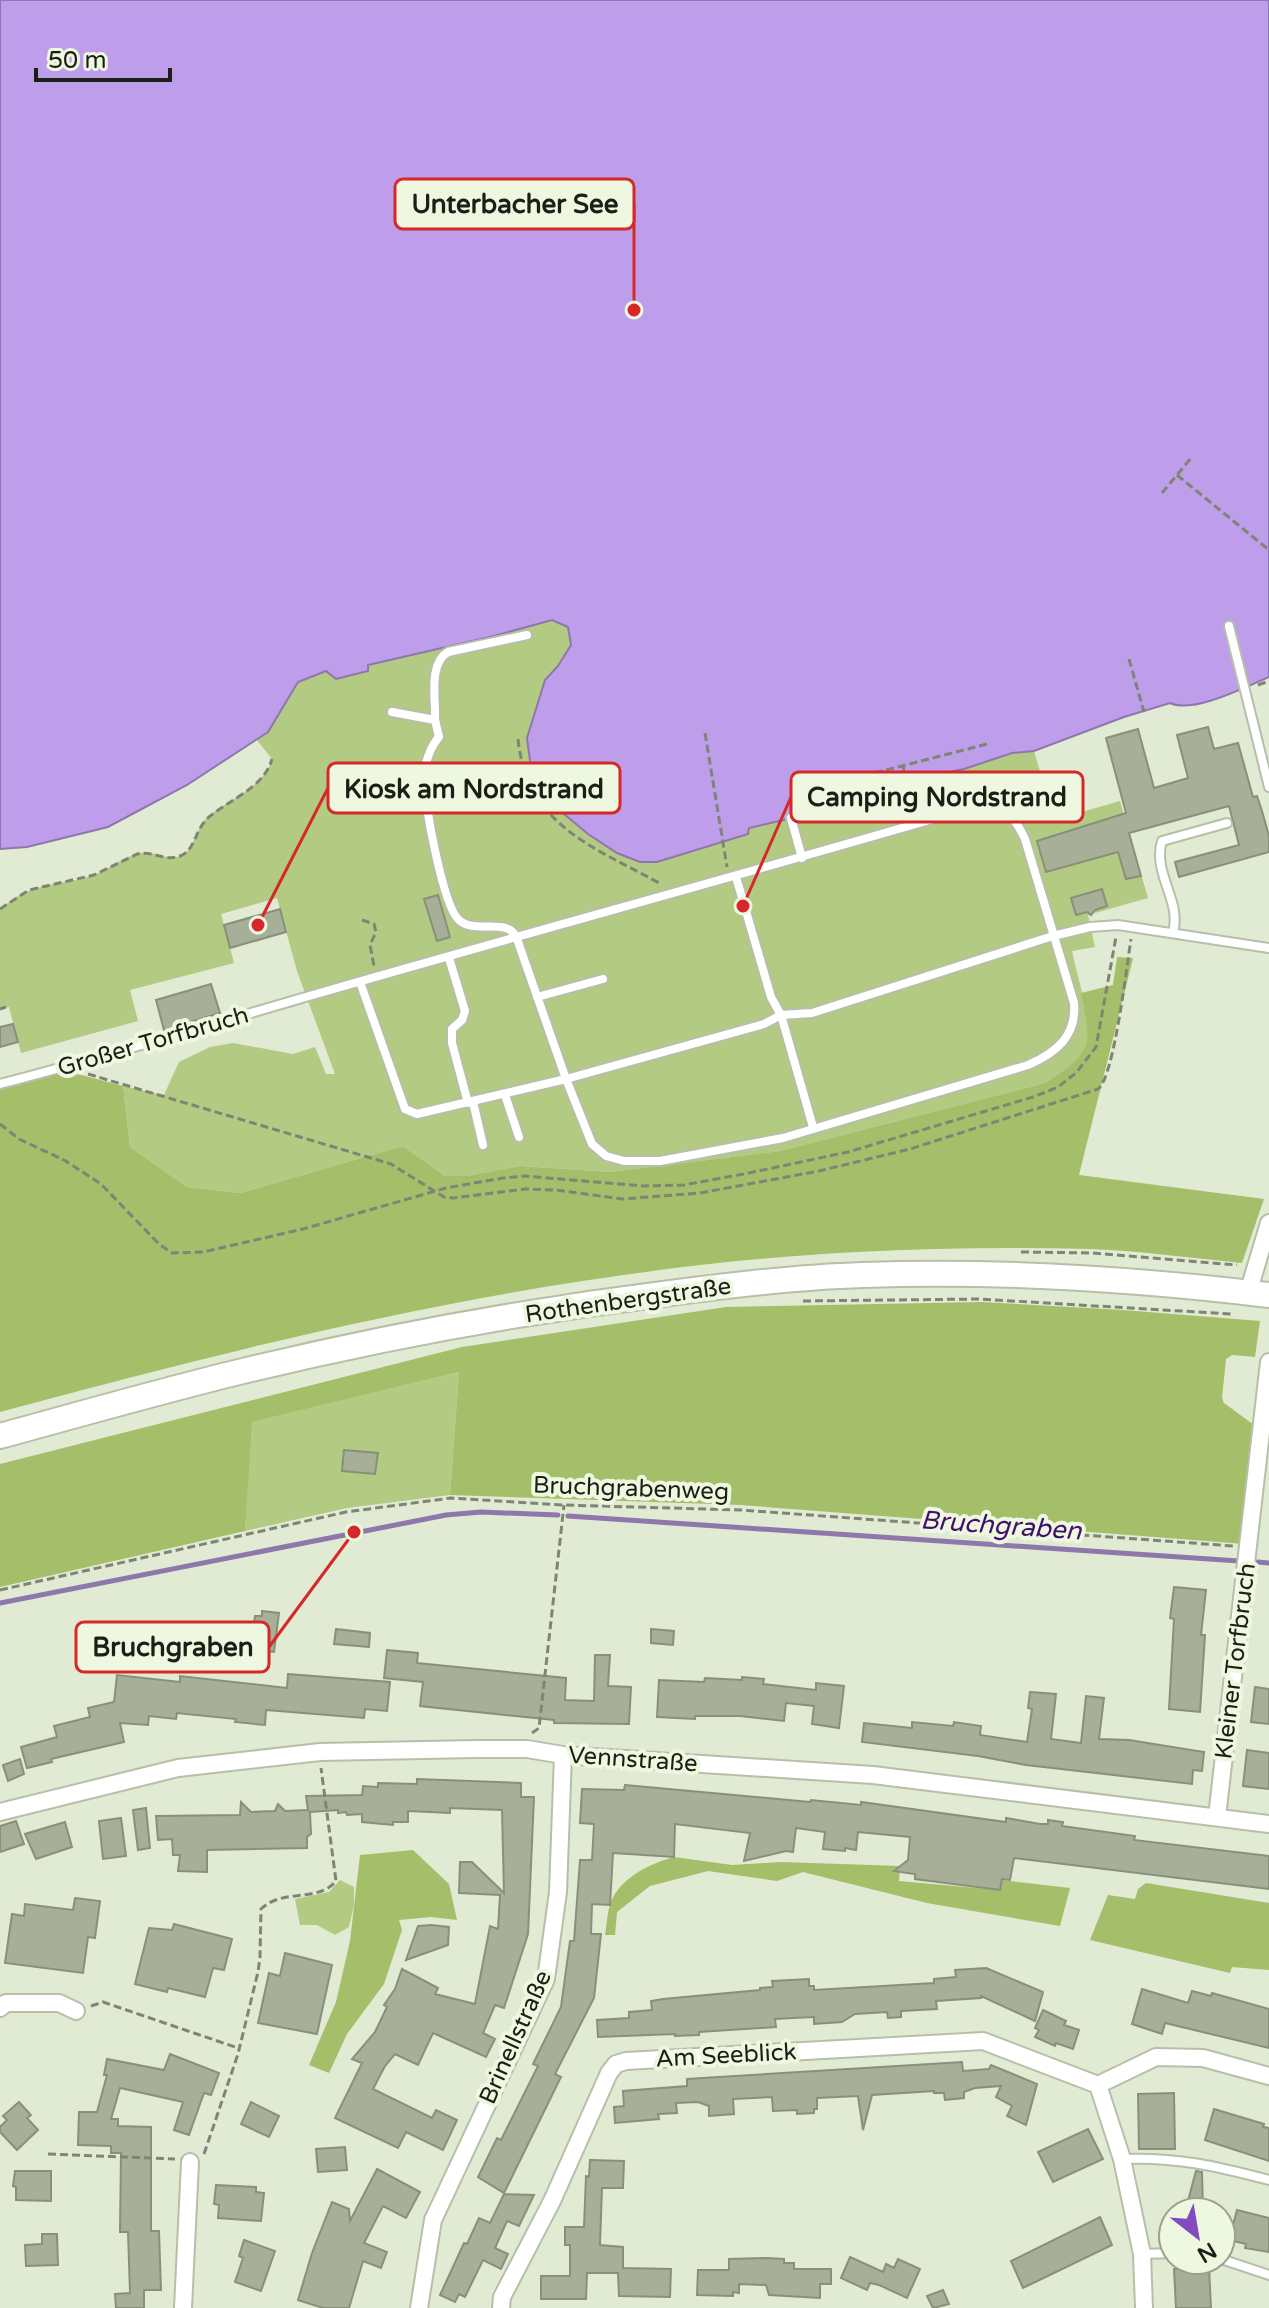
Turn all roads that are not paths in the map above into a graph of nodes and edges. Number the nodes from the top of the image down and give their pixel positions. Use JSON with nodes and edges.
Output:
{"nodes":[{"id":1,"x":1229,"y":626,"type":"dead end"},
{"id":2,"x":527,"y":635,"type":"dead end"},
{"id":3,"x":392,"y":712,"type":"dead end"},
{"id":4,"x":435,"y":720,"type":"junction"},
{"id":5,"x":1269,"y":787,"type":"edge"},
{"id":6,"x":791,"y":818,"type":"dead end"},
{"id":7,"x":1227,"y":823,"type":"dead end"},
{"id":8,"x":802,"y":858,"type":"junction"},
{"id":9,"x":733,"y":877,"type":"junction"},
{"id":10,"x":1173,"y":932,"type":"junction"},
{"id":11,"x":1053,"y":936,"type":"junction"},
{"id":12,"x":517,"y":939,"type":"junction"},
{"id":13,"x":1269,"y":948,"type":"edge"},
{"id":14,"x":449,"y":958,"type":"junction"},
{"id":15,"x":603,"y":979,"type":"dead end"},
{"id":16,"x":360,"y":982,"type":"junction"},
{"id":17,"x":537,"y":997,"type":"junction"},
{"id":18,"x":781,"y":1015,"type":"junction"},
{"id":19,"x":566,"y":1079,"type":"junction"},
{"id":20,"x":0,"y":1084,"type":"edge"},
{"id":21,"x":505,"y":1095,"type":"junction"},
{"id":22,"x":470,"y":1102,"type":"junction"},
{"id":23,"x":813,"y":1127,"type":"junction"},
{"id":24,"x":519,"y":1137,"type":"dead end"},
{"id":25,"x":483,"y":1145,"type":"dead end"},
{"id":26,"x":1269,"y":1223,"type":"edge"},
{"id":27,"x":1252,"y":1301,"type":"edge"},
{"id":28,"x":1269,"y":1362,"type":"edge"},
{"id":29,"x":0,"y":1436,"type":"edge"},
{"id":30,"x":563,"y":1755,"type":"junction"},
{"id":31,"x":0,"y":1812,"type":"edge"},
{"id":32,"x":1217,"y":1817,"type":"junction"},
{"id":33,"x":1269,"y":1824,"type":"edge"},
{"id":34,"x":0,"y":2008,"type":"edge"},
{"id":35,"x":76,"y":2011,"type":"road end"},
{"id":36,"x":1269,"y":2076,"type":"edge"},
{"id":37,"x":1098,"y":2085,"type":"junction"},
{"id":38,"x":1122,"y":2159,"type":"junction"},
{"id":39,"x":190,"y":2162,"type":"road end"},
{"id":40,"x":1269,"y":2180,"type":"edge"},
{"id":41,"x":1142,"y":2254,"type":"junction"},
{"id":42,"x":1157,"y":2254,"type":"edge"},
{"id":43,"x":1237,"y":2264,"type":"edge"},
{"id":44,"x":1269,"y":2275,"type":"edge"},
{"id":45,"x":183,"y":2308,"type":"edge"},
{"id":46,"x":419,"y":2308,"type":"edge"},
{"id":47,"x":501,"y":2308,"type":"edge"},
{"id":48,"x":1144,"y":2308,"type":"edge"}],
"edges":[{"from":1,"to":5,"type":"lane"},
{"from":2,"to":4,"type":"lane"},
{"from":3,"to":4,"type":"lane"},
{"from":4,"to":12,"type":"lane"},
{"from":6,"to":8,"type":"lane"},
{"from":7,"to":10,"type":"lane"},
{"from":8,"to":9,"type":"lane","name":"Großer Torfbruch"},
{"from":8,"to":11,"type":"lane","name":"Großer Torfbruch"},
{"from":9,"to":12,"type":"lane","name":"Großer Torfbruch"},
{"from":9,"to":18,"type":"lane"},
{"from":10,"to":11,"type":"lane"},
{"from":10,"to":13,"type":"lane"},
{"from":11,"to":18,"type":"lane"},
{"from":11,"to":23,"type":"lane","name":"Großer Torfbruch"},
{"from":12,"to":14,"type":"lane","name":"Großer Torfbruch"},
{"from":12,"to":17,"type":"lane","name":"Großer Torfbruch"},
{"from":14,"to":16,"type":"lane","name":"Großer Torfbruch"},
{"from":14,"to":22,"type":"lane"},
{"from":15,"to":17,"type":"lane"},
{"from":16,"to":20,"type":"lane","name":"Großer Torfbruch"},
{"from":16,"to":22,"type":"lane"},
{"from":17,"to":19,"type":"lane","name":"Großer Torfbruch"},
{"from":18,"to":19,"type":"lane"},
{"from":18,"to":23,"type":"lane"},
{"from":19,"to":21,"type":"lane"},
{"from":19,"to":23,"type":"lane","name":"Großer Torfbruch"},
{"from":21,"to":22,"type":"lane"},
{"from":21,"to":24,"type":"lane"},
{"from":22,"to":25,"type":"lane"},
{"from":26,"to":27,"type":"street"},
{"from":27,"to":29,"type":"main road","name":"Rothenbergstraße"},
{"from":28,"to":32,"type":"street","name":"Kleiner Torfbruch"},
{"from":30,"to":31,"type":"street","name":"Vennstraße"},
{"from":30,"to":32,"type":"street","name":"Vennstraße"},
{"from":30,"to":46,"type":"street","name":"Brinellstraße"},
{"from":32,"to":33,"type":"street","name":"Vennstraße"},
{"from":34,"to":35,"type":"street"},
{"from":36,"to":37,"type":"street"},
{"from":37,"to":38,"type":"street"},
{"from":37,"to":47,"type":"street","name":"Am Seeblick"},
{"from":38,"to":40,"type":"lane"},
{"from":38,"to":41,"type":"street"},
{"from":39,"to":45,"type":"street"},
{"from":41,"to":42,"type":"lane"},
{"from":41,"to":48,"type":"street"},
{"from":43,"to":44,"type":"lane"}]}
